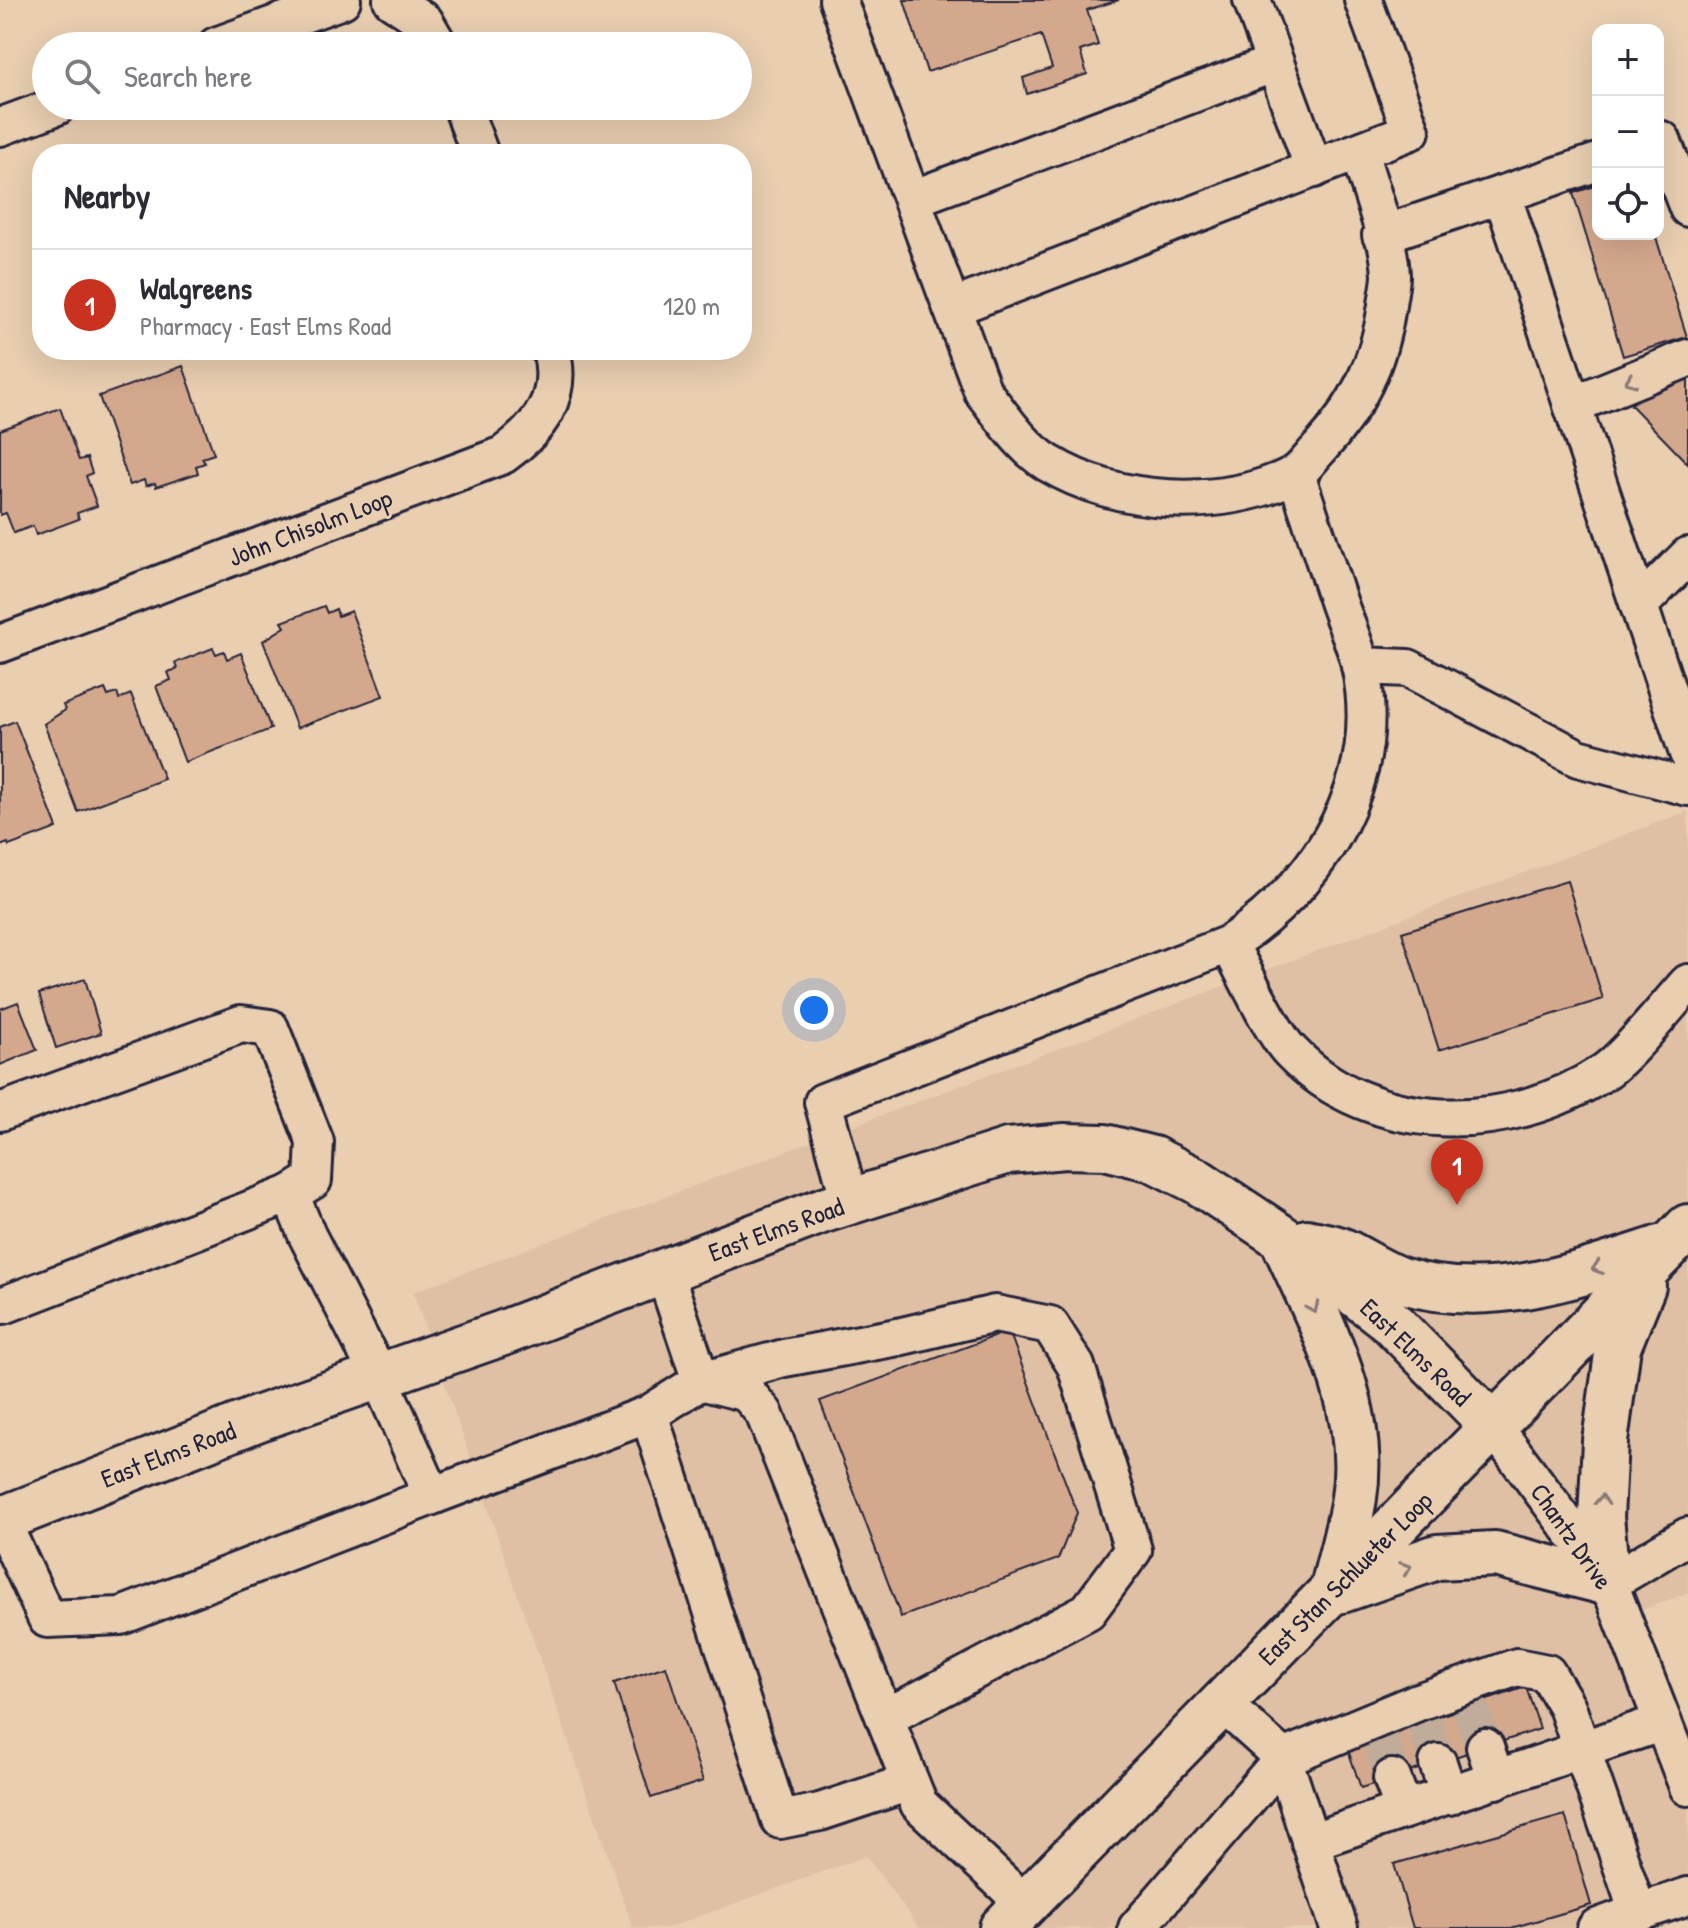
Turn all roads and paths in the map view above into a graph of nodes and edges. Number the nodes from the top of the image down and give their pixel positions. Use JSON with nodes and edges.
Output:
{"nodes":[{"id":1,"x":342,"y":0,"type":"edge"},
{"id":2,"x":392,"y":0,"type":"edge"},
{"id":3,"x":838,"y":0,"type":"edge"},
{"id":4,"x":1252,"y":0,"type":"edge"},
{"id":5,"x":1363,"y":0,"type":"edge"},
{"id":6,"x":254,"y":32,"type":"edge"},
{"id":7,"x":431,"y":32,"type":"edge"},
{"id":8,"x":1275,"y":63,"type":"junction"},
{"id":9,"x":32,"y":115,"type":"edge"},
{"id":10,"x":467,"y":120,"type":"edge"},
{"id":11,"x":0,"y":127,"type":"edge"},
{"id":12,"x":476,"y":144,"type":"edge"},
{"id":13,"x":1664,"y":145,"type":"edge"},
{"id":14,"x":1359,"y":152,"type":"junction"},
{"id":15,"x":1592,"y":164,"type":"edge"},
{"id":16,"x":1314,"y":169,"type":"junction"},
{"id":17,"x":1502,"y":194,"type":"junction"},
{"id":18,"x":912,"y":199,"type":"junction"},
{"id":19,"x":1688,"y":208,"type":"edge"},
{"id":20,"x":1381,"y":235,"type":"junction"},
{"id":21,"x":952,"y":308,"type":"junction"},
{"id":22,"x":1688,"y":358,"type":"edge"},
{"id":23,"x":554,"y":360,"type":"edge"},
{"id":24,"x":1572,"y":405,"type":"junction"},
{"id":25,"x":1296,"y":474,"type":"junction"},
{"id":26,"x":1688,"y":556,"type":"edge"},
{"id":27,"x":1639,"y":605,"type":"junction"},
{"id":28,"x":0,"y":644,"type":"edge"},
{"id":29,"x":1360,"y":666,"type":"junction"},
{"id":30,"x":1688,"y":753,"type":"edge"},
{"id":31,"x":1688,"y":787,"type":"edge"},
{"id":32,"x":1229,"y":944,"type":"junction"},
{"id":33,"x":1688,"y":983,"type":"edge"},
{"id":34,"x":0,"y":1112,"type":"edge"},
{"id":35,"x":290,"y":1194,"type":"junction"},
{"id":36,"x":850,"y":1202,"type":"junction"},
{"id":37,"x":1281,"y":1237,"type":"junction"},
{"id":38,"x":1671,"y":1245,"type":"edge"},
{"id":39,"x":664,"y":1271,"type":"junction"},
{"id":40,"x":4,"y":1305,"type":"dead end"},
{"id":41,"x":378,"y":1374,"type":"junction"},
{"id":42,"x":701,"y":1381,"type":"junction"},
{"id":43,"x":649,"y":1414,"type":"junction"},
{"id":44,"x":1494,"y":1427,"type":"junction"},
{"id":45,"x":432,"y":1496,"type":"junction"},
{"id":46,"x":0,"y":1519,"type":"edge"},
{"id":47,"x":1688,"y":1536,"type":"edge"},
{"id":48,"x":1608,"y":1580,"type":"junction"},
{"id":49,"x":1332,"y":1593,"type":"junction"},
{"id":50,"x":1222,"y":1703,"type":"junction"},
{"id":51,"x":885,"y":1718,"type":"junction"},
{"id":52,"x":1663,"y":1722,"type":"junction"},
{"id":53,"x":1583,"y":1751,"type":"junction"},
{"id":54,"x":1283,"y":1758,"type":"junction"},
{"id":55,"x":910,"y":1782,"type":"junction"},
{"id":56,"x":1688,"y":1787,"type":"edge"},
{"id":57,"x":1310,"y":1842,"type":"junction"},
{"id":58,"x":1688,"y":1896,"type":"edge"},
{"id":59,"x":1637,"y":1913,"type":"junction"},
{"id":60,"x":1014,"y":1916,"type":"edge"},
{"id":61,"x":1137,"y":1928,"type":"edge"},
{"id":62,"x":1339,"y":1928,"type":"edge"},
{"id":63,"x":1596,"y":1928,"type":"edge"}],
"edges":[{"from":1,"to":6,"type":"street"},
{"from":2,"to":7,"type":"street"},
{"from":3,"to":18,"type":"street"},
{"from":4,"to":8,"type":"street"},
{"from":5,"to":14,"type":"street"},
{"from":8,"to":16,"type":"street"},
{"from":8,"to":18,"type":"street"},
{"from":9,"to":11,"type":"street"},
{"from":10,"to":12,"type":"street"},
{"from":13,"to":19,"type":"street"},
{"from":14,"to":16,"type":"street"},
{"from":14,"to":20,"type":"street"},
{"from":15,"to":17,"type":"street"},
{"from":16,"to":21,"type":"street"},
{"from":17,"to":20,"type":"street"},
{"from":17,"to":24,"type":"street"},
{"from":18,"to":21,"type":"street"},
{"from":20,"to":25,"type":"street"},
{"from":21,"to":25,"type":"street"},
{"from":22,"to":24,"type":"street","one_way":true},
{"from":23,"to":28,"type":"street","name":"John Chisolm Loop"},
{"from":24,"to":27,"type":"street"},
{"from":25,"to":29,"type":"street"},
{"from":26,"to":27,"type":"street"},
{"from":27,"to":30,"type":"street"},
{"from":29,"to":31,"type":"street"},
{"from":29,"to":32,"type":"street"},
{"from":32,"to":33,"type":"street"},
{"from":32,"to":36,"type":"street"},
{"from":34,"to":35,"type":"street"},
{"from":35,"to":40,"type":"street"},
{"from":35,"to":41,"type":"street"},
{"from":36,"to":37,"type":"main road","name":"East Elms Road"},
{"from":36,"to":39,"type":"main road","name":"East Elms Road"},
{"from":38,"to":37,"type":"main road","one_way":true},
{"from":37,"to":44,"type":"main road","name":"East Elms Road"},
{"from":37,"to":49,"type":"main road","one_way":true},
{"from":38,"to":44,"type":"main road","name":"East Stan Schlueter Loop"},
{"from":48,"to":38,"type":"main road","one_way":true},
{"from":39,"to":41,"type":"main road","name":"East Elms Road"},
{"from":39,"to":42,"type":"street"},
{"from":41,"to":45,"type":"street"},
{"from":41,"to":46,"type":"main road","name":"East Elms Road"},
{"from":42,"to":43,"type":"street"},
{"from":42,"to":51,"type":"street"},
{"from":42,"to":51,"type":"street"},
{"from":43,"to":45,"type":"street"},
{"from":43,"to":55,"type":"street"},
{"from":44,"to":48,"type":"street","name":"Chantz Drive"},
{"from":44,"to":49,"type":"main road","name":"East Stan Schlueter Loop"},
{"from":45,"to":46,"type":"street"},
{"from":47,"to":48,"type":"street"},
{"from":49,"to":48,"type":"main road","one_way":true},
{"from":48,"to":52,"type":"street","name":"Chantz Drive"},
{"from":49,"to":50,"type":"main road","name":"East Stan Schlueter Loop"},
{"from":50,"to":54,"type":"street"},
{"from":50,"to":60,"type":"main road","name":"East Stan Schlueter Loop"},
{"from":51,"to":55,"type":"street"},
{"from":52,"to":53,"type":"street"},
{"from":52,"to":56,"type":"street","name":"Chantz Drive"},
{"from":53,"to":54,"type":"street"},
{"from":53,"to":57,"type":"street"},
{"from":53,"to":59,"type":"street"},
{"from":54,"to":57,"type":"street"},
{"from":54,"to":61,"type":"street"},
{"from":55,"to":60,"type":"street"},
{"from":57,"to":62,"type":"street"},
{"from":58,"to":59,"type":"street"},
{"from":59,"to":63,"type":"street"}]}
